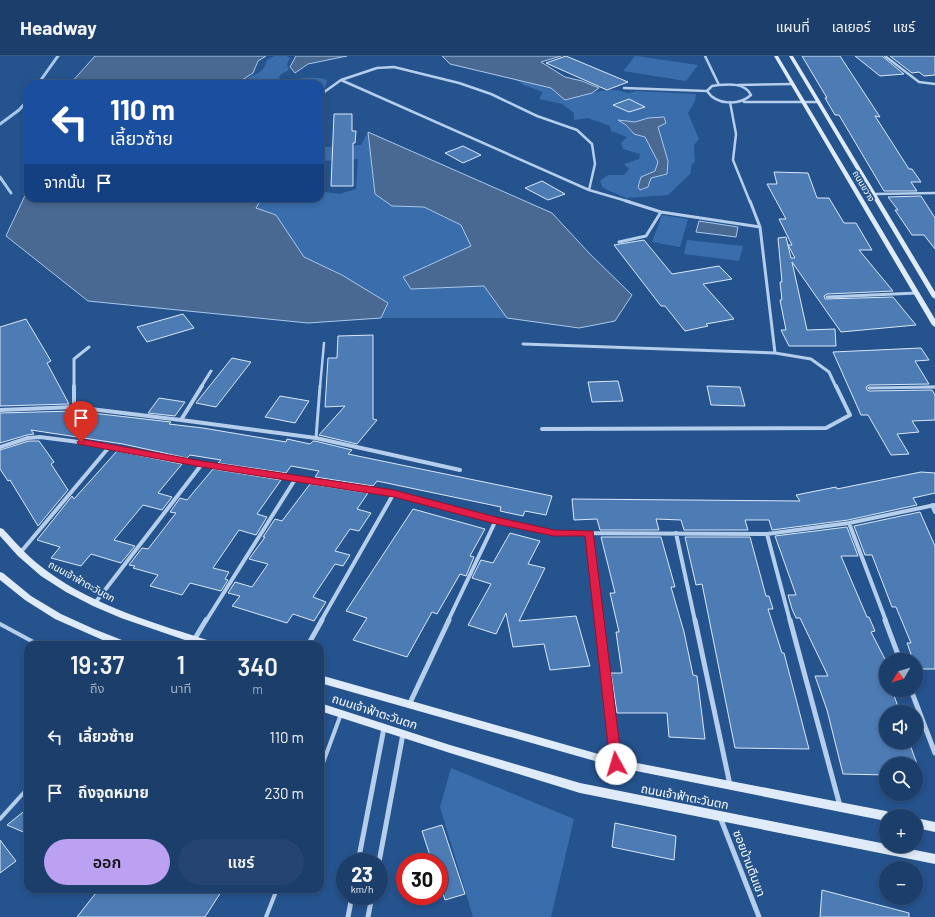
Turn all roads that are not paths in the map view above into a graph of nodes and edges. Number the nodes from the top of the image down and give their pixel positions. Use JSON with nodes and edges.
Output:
{"nodes":[{"id":1,"x":705,"y":56,"type":"edge"},
{"id":2,"x":776,"y":56,"type":"edge"},
{"id":3,"x":791,"y":56,"type":"edge"},
{"id":4,"x":885,"y":56,"type":"edge"},
{"id":5,"x":341,"y":80,"type":"junction"},
{"id":6,"x":793,"y":84,"type":"junction"},
{"id":7,"x":935,"y":84,"type":"edge"},
{"id":8,"x":719,"y":85,"type":"junction"},
{"id":9,"x":734,"y":85,"type":"junction"},
{"id":10,"x":624,"y":88,"type":"dead end"},
{"id":11,"x":707,"y":91,"type":"junction"},
{"id":12,"x":324,"y":93,"type":"edge"},
{"id":13,"x":730,"y":102,"type":"junction"},
{"id":14,"x":740,"y":102,"type":"junction"},
{"id":15,"x":804,"y":102,"type":"junction"},
{"id":16,"x":819,"y":102,"type":"junction"},
{"id":17,"x":589,"y":190,"type":"junction"},
{"id":18,"x":935,"y":193,"type":"edge"},
{"id":19,"x":874,"y":194,"type":"junction"},
{"id":20,"x":661,"y":212,"type":"junction"},
{"id":21,"x":872,"y":217,"type":"junction"},
{"id":22,"x":888,"y":218,"type":"junction"},
{"id":23,"x":760,"y":227,"type":"junction"},
{"id":24,"x":619,"y":242,"type":"dead end"},
{"id":25,"x":917,"y":293,"type":"junction"},
{"id":26,"x":935,"y":297,"type":"edge"},
{"id":27,"x":827,"y":298,"type":"dead end"},
{"id":28,"x":935,"y":325,"type":"edge"},
{"id":29,"x":324,"y":342,"type":"dead end"},
{"id":30,"x":523,"y":344,"type":"dead end"},
{"id":31,"x":89,"y":347,"type":"dead end"},
{"id":32,"x":775,"y":353,"type":"junction"},
{"id":33,"x":211,"y":371,"type":"dead end"},
{"id":34,"x":935,"y":387,"type":"edge"},
{"id":35,"x":869,"y":388,"type":"dead end"},
{"id":36,"x":74,"y":407,"type":"junction"},
{"id":37,"x":0,"y":410,"type":"edge"},
{"id":38,"x":181,"y":420,"type":"junction"},
{"id":39,"x":542,"y":429,"type":"dead end"},
{"id":40,"x":316,"y":438,"type":"junction"},
{"id":41,"x":110,"y":446,"type":"junction"},
{"id":42,"x":0,"y":447,"type":"edge"},
{"id":43,"x":202,"y":464,"type":"junction"},
{"id":44,"x":460,"y":470,"type":"dead end"},
{"id":45,"x":296,"y":478,"type":"junction"},
{"id":46,"x":394,"y":494,"type":"junction"},
{"id":47,"x":933,"y":505,"type":"edge"},
{"id":48,"x":935,"y":512,"type":"edge"},
{"id":49,"x":496,"y":520,"type":"junction"},
{"id":50,"x":849,"y":523,"type":"junction"},
{"id":51,"x":0,"y":531,"type":"edge"},
{"id":52,"x":590,"y":533,"type":"junction"},
{"id":53,"x":676,"y":533,"type":"junction"},
{"id":54,"x":766,"y":534,"type":"junction"},
{"id":55,"x":20,"y":554,"type":"junction"},
{"id":56,"x":0,"y":575,"type":"edge"},
{"id":57,"x":95,"y":604,"type":"junction"},
{"id":58,"x":0,"y":624,"type":"edge"},
{"id":59,"x":194,"y":640,"type":"junction"},
{"id":60,"x":32,"y":641,"type":"edge"},
{"id":61,"x":114,"y":641,"type":"edge"},
{"id":62,"x":197,"y":641,"type":"edge"},
{"id":63,"x":310,"y":641,"type":"edge"},
{"id":64,"x":897,"y":653,"type":"edge"},
{"id":65,"x":324,"y":679,"type":"edge"},
{"id":66,"x":914,"y":697,"type":"edge"},
{"id":67,"x":409,"y":705,"type":"junction"},
{"id":68,"x":324,"y":708,"type":"edge"},
{"id":69,"x":341,"y":714,"type":"junction"},
{"id":70,"x":384,"y":728,"type":"junction"},
{"id":71,"x":403,"y":734,"type":"junction"},
{"id":72,"x":935,"y":753,"type":"edge"},
{"id":73,"x":324,"y":760,"type":"edge"},
{"id":74,"x":616,"y":764,"type":"junction"},
{"id":75,"x":730,"y":787,"type":"junction"},
{"id":76,"x":24,"y":792,"type":"edge"},
{"id":77,"x":841,"y":807,"type":"junction"},
{"id":78,"x":879,"y":815,"type":"edge"},
{"id":79,"x":720,"y":816,"type":"junction"},
{"id":80,"x":0,"y":819,"type":"edge"},
{"id":81,"x":923,"y":824,"type":"edge"},
{"id":82,"x":935,"y":827,"type":"edge"},
{"id":83,"x":360,"y":853,"type":"edge"},
{"id":84,"x":381,"y":853,"type":"edge"},
{"id":85,"x":935,"y":859,"type":"edge"},
{"id":86,"x":275,"y":893,"type":"edge"},
{"id":87,"x":350,"y":905,"type":"edge"},
{"id":88,"x":370,"y":905,"type":"edge"},
{"id":89,"x":266,"y":917,"type":"edge"},
{"id":90,"x":348,"y":917,"type":"edge"},
{"id":91,"x":368,"y":917,"type":"edge"},
{"id":92,"x":759,"y":917,"type":"edge"}],
"edges":[{"from":1,"to":8,"type":"street"},
{"from":2,"to":6,"type":"main road","name":"ถนนขวาง"},
{"from":3,"to":16,"type":"main road","name":"ถนนขวาง"},
{"from":4,"to":7,"type":"street"},
{"from":5,"to":12,"type":"street"},
{"from":5,"to":17,"type":"street"},
{"from":5,"to":17,"type":"street"},
{"from":6,"to":9,"type":"street"},
{"from":6,"to":15,"type":"main road","name":"ถนนขวาง"},
{"from":8,"to":9,"type":"street"},
{"from":8,"to":11,"type":"street"},
{"from":9,"to":14,"type":"street"},
{"from":10,"to":11,"type":"street"},
{"from":11,"to":13,"type":"street"},
{"from":13,"to":14,"type":"street"},
{"from":13,"to":23,"type":"street"},
{"from":14,"to":15,"type":"street"},
{"from":15,"to":16,"type":"street"},
{"from":15,"to":21,"type":"main road","name":"ถนนขวาง"},
{"from":16,"to":19,"type":"main road","name":"ถนนขวาง"},
{"from":17,"to":20,"type":"street"},
{"from":18,"to":19,"type":"street"},
{"from":19,"to":22,"type":"main road","name":"ถนนขวาง"},
{"from":20,"to":23,"type":"street"},
{"from":20,"to":24,"type":"street"},
{"from":21,"to":22,"type":"main road"},
{"from":21,"to":25,"type":"main road","name":"ถนนขวาง"},
{"from":22,"to":26,"type":"main road","name":"ถนนขวาง"},
{"from":23,"to":32,"type":"street"},
{"from":25,"to":27,"type":"street"},
{"from":25,"to":28,"type":"main road","name":"ถนนขวาง"},
{"from":29,"to":40,"type":"lane"},
{"from":30,"to":32,"type":"street"},
{"from":31,"to":36,"type":"street"},
{"from":32,"to":39,"type":"street"},
{"from":33,"to":38,"type":"street"},
{"from":34,"to":35,"type":"lane"},
{"from":36,"to":37,"type":"street"},
{"from":36,"to":38,"type":"street"},
{"from":38,"to":40,"type":"street"},
{"from":40,"to":44,"type":"street"},
{"from":41,"to":42,"type":"street"},
{"from":41,"to":43,"type":"street"},
{"from":41,"to":55,"type":"street"},
{"from":43,"to":45,"type":"street"},
{"from":43,"to":57,"type":"street"},
{"from":45,"to":46,"type":"street"},
{"from":45,"to":59,"type":"street"},
{"from":46,"to":49,"type":"street"},
{"from":46,"to":63,"type":"street"},
{"from":47,"to":48,"type":"street"},
{"from":47,"to":50,"type":"street"},
{"from":49,"to":52,"type":"street"},
{"from":49,"to":67,"type":"street"},
{"from":50,"to":54,"type":"street"},
{"from":50,"to":64,"type":"street"},
{"from":51,"to":55,"type":"main road","name":"ถนนเจ้าฟ้าตะวันตก"},
{"from":52,"to":53,"type":"street"},
{"from":52,"to":74,"type":"street"},
{"from":53,"to":54,"type":"street"},
{"from":53,"to":75,"type":"street"},
{"from":54,"to":77,"type":"street"},
{"from":55,"to":57,"type":"main road","name":"ถนนเจ้าฟ้าตะวันตก"},
{"from":56,"to":61,"type":"main road"},
{"from":57,"to":59,"type":"main road","name":"ถนนเจ้าฟ้าตะวันตก"},
{"from":58,"to":60,"type":"lane"},
{"from":59,"to":62,"type":"main road","name":"ถนนเจ้าฟ้าตะวันตก"},
{"from":65,"to":67,"type":"main road","name":"ถนนเจ้าฟ้าตะวันตก"},
{"from":66,"to":72,"type":"street"},
{"from":67,"to":74,"type":"main road","name":"ถนนเจ้าฟ้าตะวันตก"},
{"from":68,"to":69,"type":"main road","name":"ถนนเจ้าฟ้าตะวันตก"},
{"from":69,"to":70,"type":"main road","name":"ถนนเจ้าฟ้าตะวันตก"},
{"from":69,"to":73,"type":"lane"},
{"from":70,"to":71,"type":"main road","name":"ถนนเจ้าฟ้าตะวันตก"},
{"from":70,"to":83,"type":"street"},
{"from":71,"to":79,"type":"main road","name":"ถนนเจ้าฟ้าตะวันตก"},
{"from":71,"to":84,"type":"street"},
{"from":74,"to":75,"type":"main road","name":"ถนนเจ้าฟ้าตะวันตก"},
{"from":75,"to":77,"type":"main road","name":"ถนนเจ้าฟ้าตะวันตก"},
{"from":76,"to":80,"type":"lane"},
{"from":77,"to":78,"type":"main road","name":"ถนนเจ้าฟ้าตะวันตก"},
{"from":79,"to":85,"type":"main road","name":"ถนนเจ้าฟ้าตะวันตก"},
{"from":79,"to":92,"type":"street","name":"ซอยบ้านตีนเขา"},
{"from":81,"to":82,"type":"main road"},
{"from":86,"to":89,"type":"lane"},
{"from":87,"to":90,"type":"street"},
{"from":88,"to":91,"type":"street"}]}
